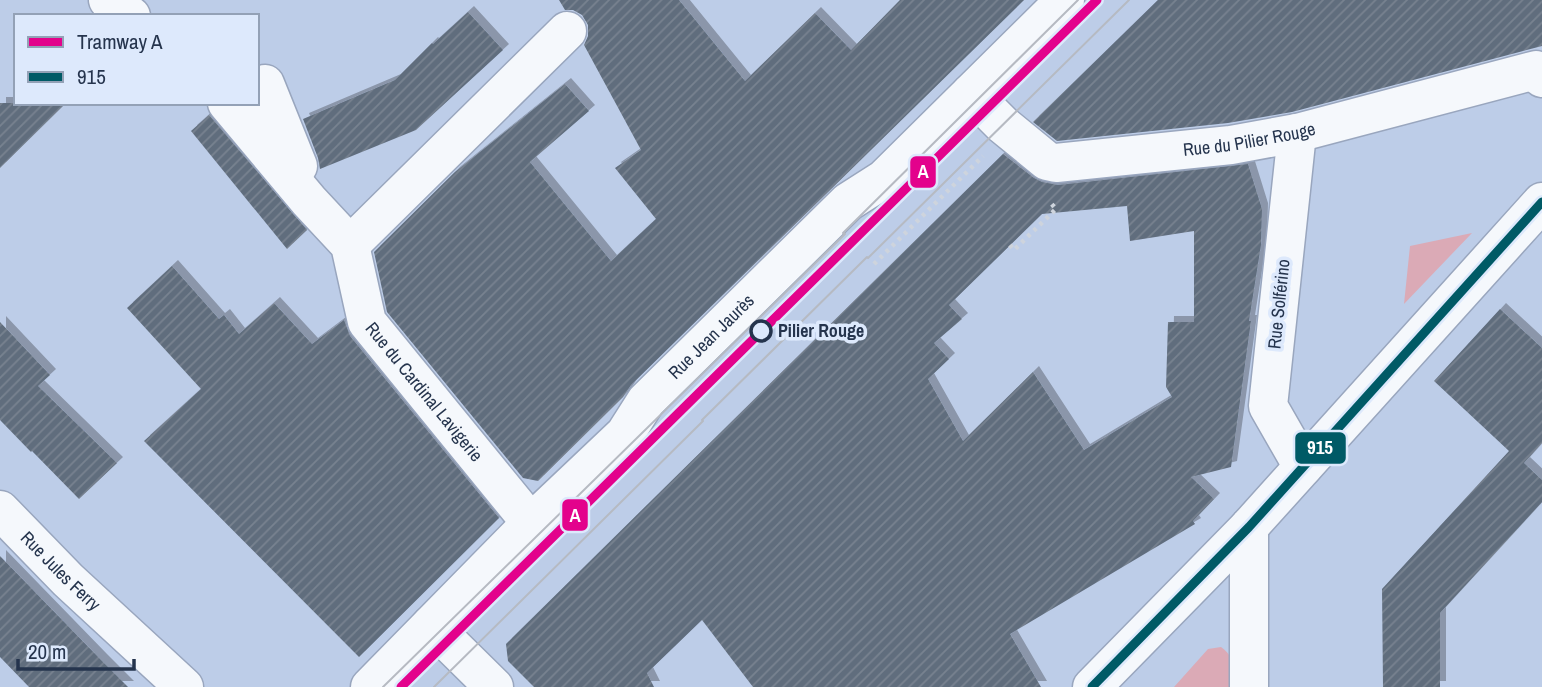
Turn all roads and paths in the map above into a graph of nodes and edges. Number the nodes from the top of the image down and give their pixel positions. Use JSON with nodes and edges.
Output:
{"nodes":[{"id":1,"x":108,"y":0,"type":"edge"},
{"id":2,"x":1065,"y":0,"type":"edge"},
{"id":3,"x":128,"y":14,"type":"edge"},
{"id":4,"x":567,"y":31,"type":"dead end"},
{"id":5,"x":1542,"y":78,"type":"edge"},
{"id":6,"x":259,"y":86,"type":"edge"},
{"id":7,"x":971,"y":93,"type":"junction"},
{"id":8,"x":229,"y":105,"type":"edge"},
{"id":9,"x":1008,"y":130,"type":"junction"},
{"id":10,"x":1297,"y":133,"type":"junction"},
{"id":11,"x":298,"y":166,"type":"dead end"},
{"id":12,"x":1542,"y":202,"type":"edge"},
{"id":13,"x":350,"y":245,"type":"junction"},
{"id":14,"x":1010,"y":245,"type":"dead end"},
{"id":15,"x":1014,"y":250,"type":"dead end"},
{"id":16,"x":874,"y":264,"type":"dead end"},
{"id":17,"x":1303,"y":467,"type":"junction"},
{"id":18,"x":0,"y":510,"type":"edge"},
{"id":19,"x":531,"y":523,"type":"junction"},
{"id":20,"x":1249,"y":527,"type":"junction"},
{"id":21,"x":431,"y":625,"type":"junction"},
{"id":22,"x":184,"y":687,"type":"edge"},
{"id":23,"x":370,"y":687,"type":"edge"},
{"id":24,"x":494,"y":687,"type":"edge"},
{"id":25,"x":1092,"y":687,"type":"edge"},
{"id":26,"x":1249,"y":687,"type":"edge"}],
"edges":[{"from":1,"to":3,"type":"street"},
{"from":2,"to":7,"type":"street","name":"Rue Jean Jaurès"},
{"from":4,"to":13,"type":"street"},
{"from":5,"to":10,"type":"street","name":"Rue du Pilier Rouge"},
{"from":6,"to":11,"type":"street"},
{"from":7,"to":9,"type":"street","name":"Rue du Pilier Rouge"},
{"from":7,"to":19,"type":"street","name":"Rue Jean Jaurès"},
{"from":8,"to":13,"type":"street"},
{"from":9,"to":10,"type":"street","name":"Rue du Pilier Rouge"},
{"from":9,"to":16,"type":"path"},
{"from":10,"to":17,"type":"street","name":"Rue Solférino"},
{"from":12,"to":17,"type":"street"},
{"from":13,"to":19,"type":"street","name":"Rue du Cardinal Lavigerie"},
{"from":14,"to":15,"type":"path"},
{"from":17,"to":20,"type":"street"},
{"from":18,"to":22,"type":"street","name":"Rue Jules Ferry"},
{"from":19,"to":21,"type":"street","name":"Rue Jean Jaurès"},
{"from":20,"to":25,"type":"street"},
{"from":20,"to":26,"type":"street"},
{"from":21,"to":23,"type":"street","name":"Rue Jean Jaurès"},
{"from":21,"to":24,"type":"street"}]}
